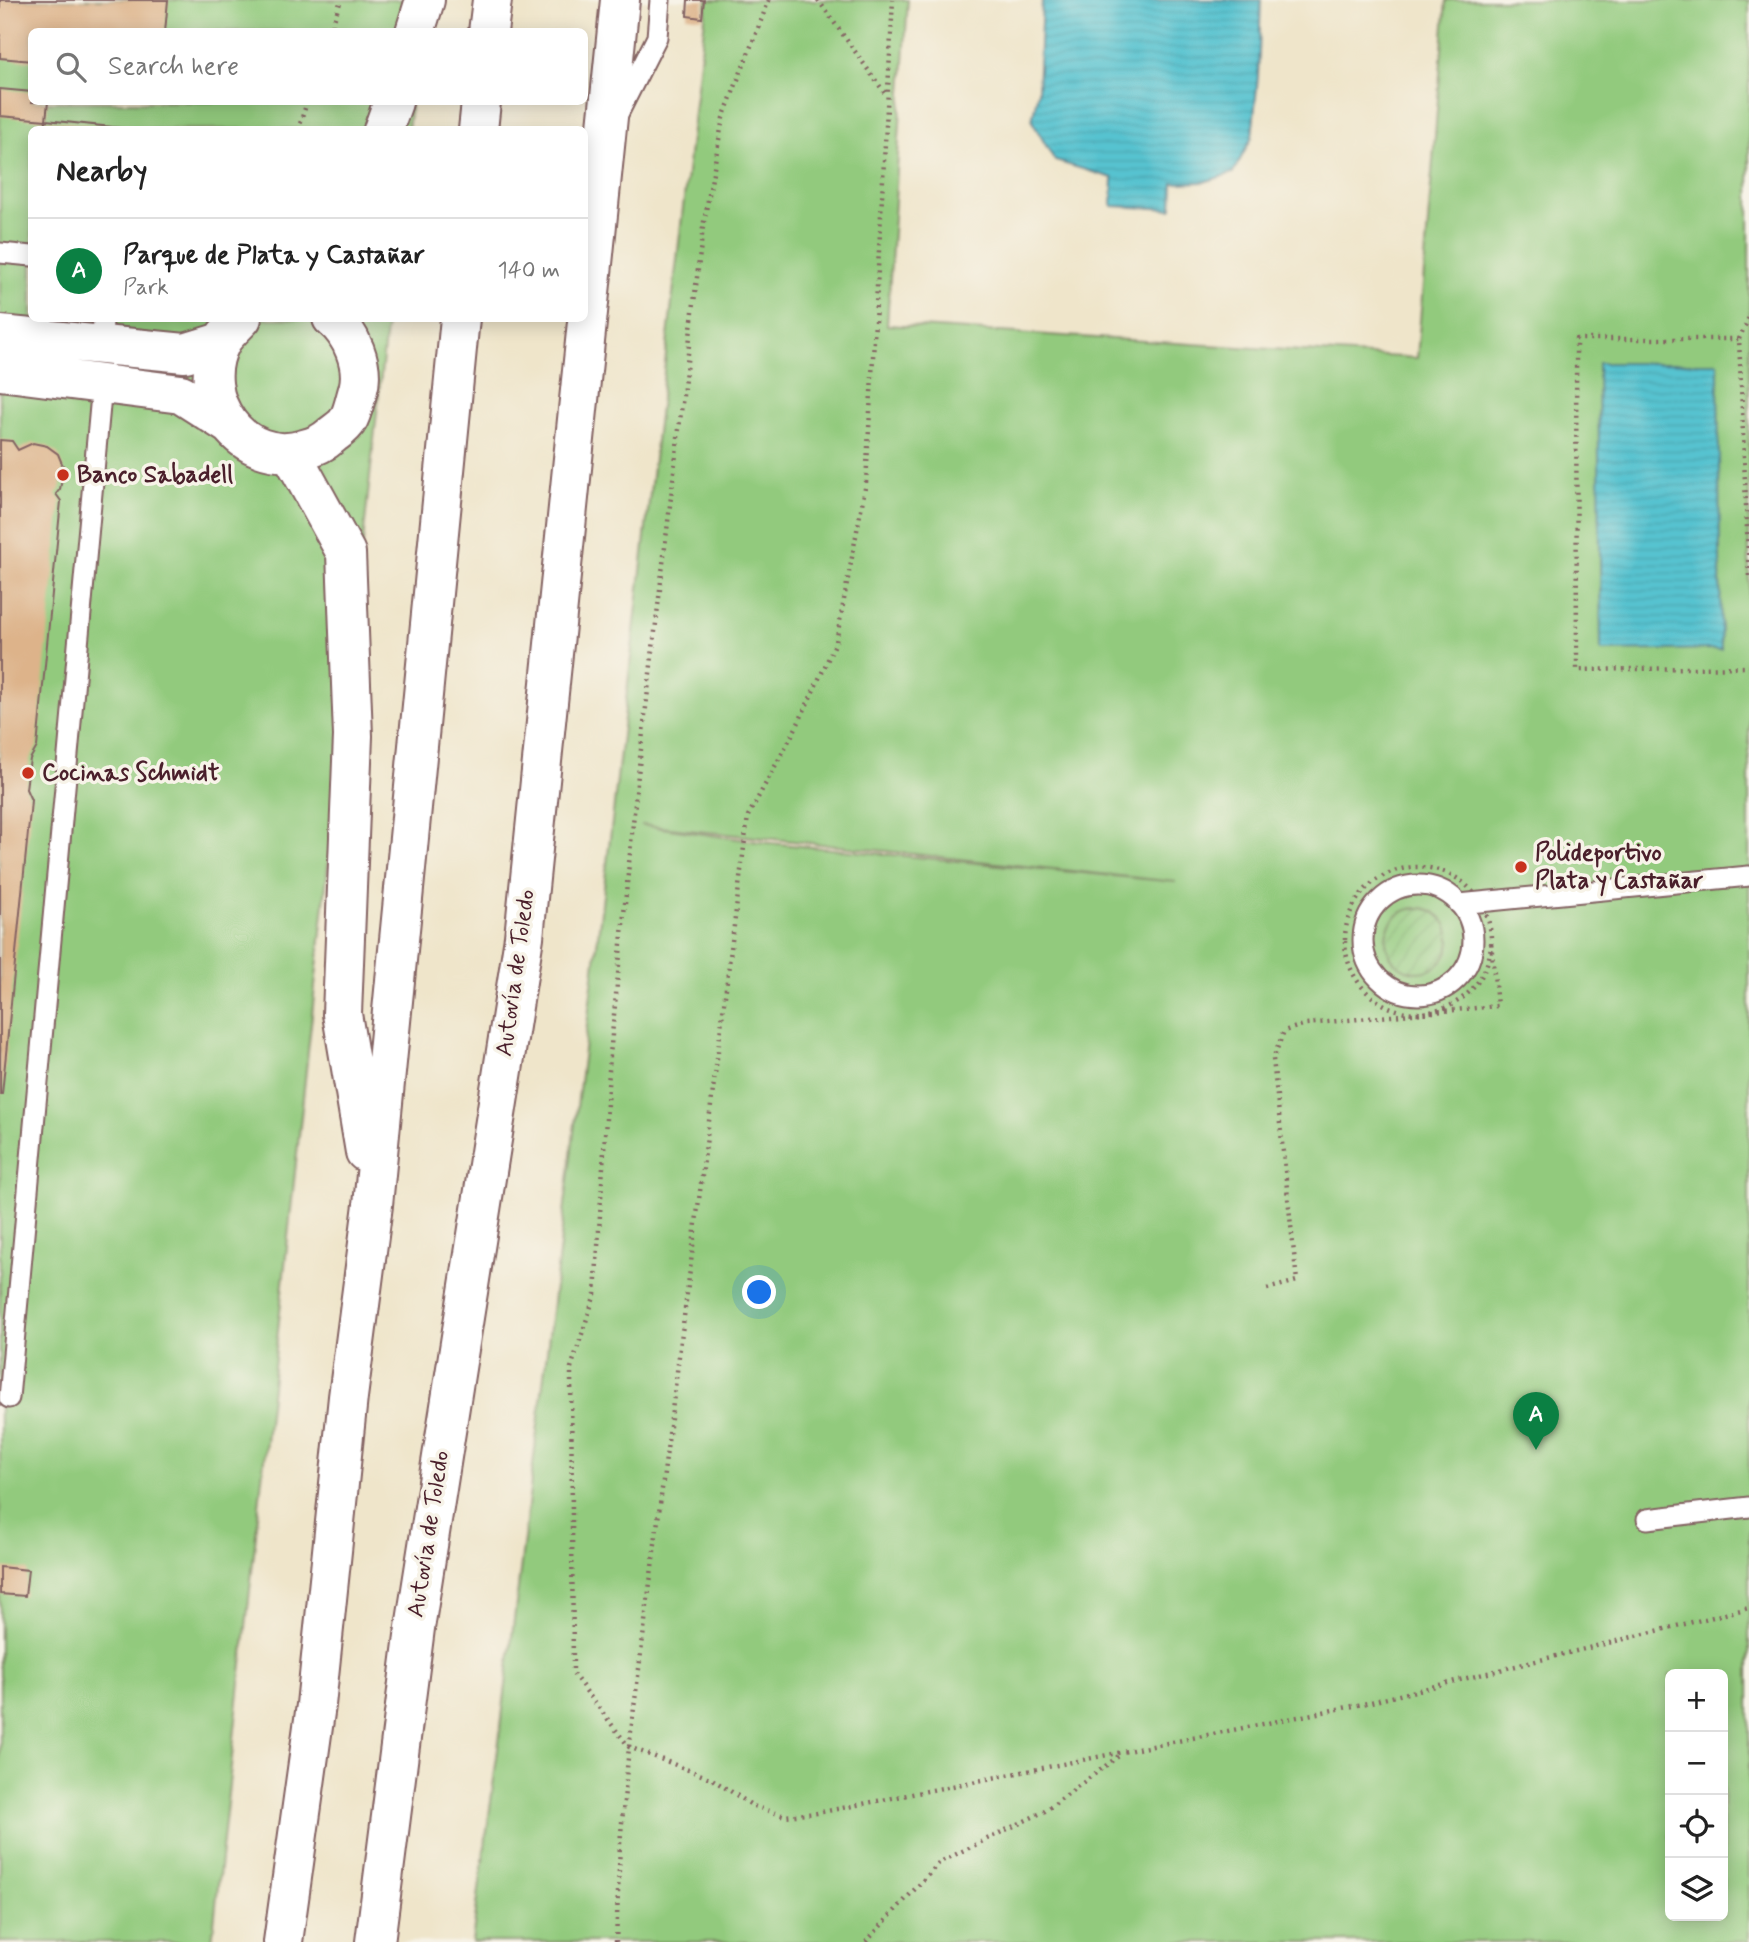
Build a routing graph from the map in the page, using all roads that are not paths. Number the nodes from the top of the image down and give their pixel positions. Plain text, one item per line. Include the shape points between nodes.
1 (425, 0) edge
2 (492, 0) edge
3 (620, 0) edge
4 (660, 0) edge
5 (416, 28) edge
6 (488, 28) edge
7 (392, 105) edge
8 (481, 105) edge
9 (384, 126) edge
10 (478, 126) edge
11 (606, 138) junction
12 (0, 253) edge
13 (28, 256) edge
14 (588, 313) edge
15 (336, 322) edge
16 (460, 322) edge
17 (587, 322) edge
18 (232, 330) edge
19 (103, 332) edge
20 (0, 335) edge
21 (0, 371) edge
22 (102, 384) junction
23 (228, 424) junction
24 (292, 453) junction
25 (1749, 876) edge
26 (1459, 904) junction
27 (373, 1205) junction
28 (9, 1398) dead end
29 (1749, 1507) edge
30 (1647, 1519) dead end
31 (283, 1942) edge
32 (374, 1942) edge

1 - 5 main road
2 - 6 main road
3 - 11 main road, Autovía de Toledo
4 - 11 lane via 657,37
7 - 9 main road
8 - 10 main road
11 - 14 main road, Autovía de Toledo
12 - 13 lane
15 - 24 main road via 356,352 360,384 348,421 323,443
16 - 27 main road
17 - 32 main road, Autovía de Toledo via 524,937 415,1628
18 - 19 main road via 185,353
18 - 23 main road via 214,366 214,395
19 - 20 main road
21 - 22 main road
22 - 23 main road via 181,394
22 - 28 lane
23 - 24 main road via 245,441
24 - 27 main road via 346,553 353,736 342,1014
25 - 26 lane
26 - 26 lane via 1427,885 1410,885 1382,898 1368,917 1362,940 1364,955 1381,982 1409,995 1425,995 1454,983 1465,971 1474,941 1472,925
27 - 31 main road via 316,1705
29 - 30 lane

